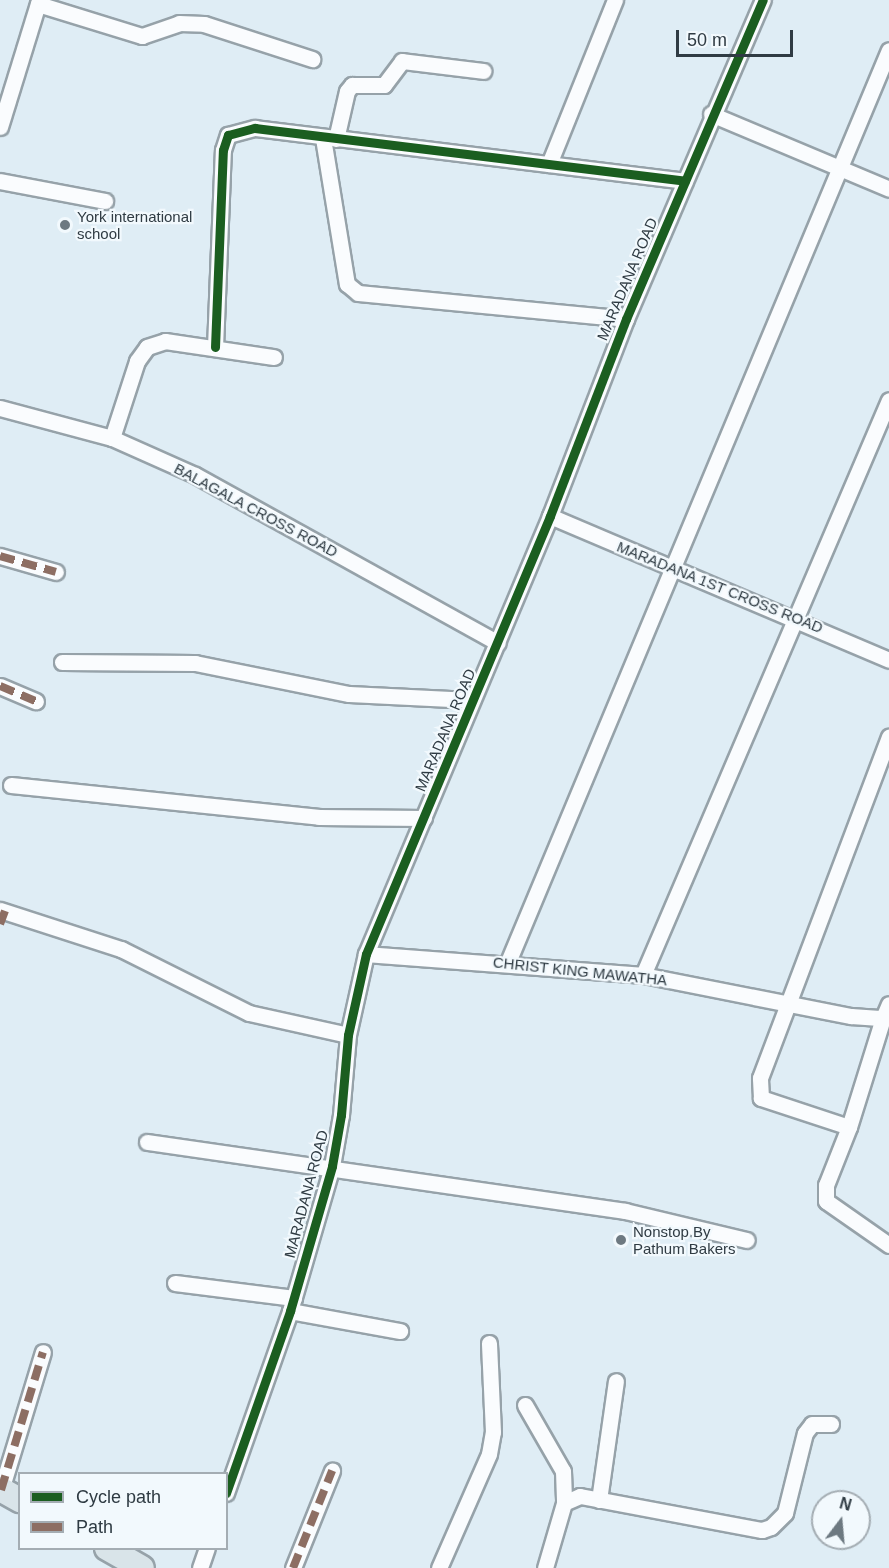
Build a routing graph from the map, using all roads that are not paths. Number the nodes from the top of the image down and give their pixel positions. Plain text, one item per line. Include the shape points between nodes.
1 (615, 0) edge
2 (763, 0) edge
3 (38, 2) edge
4 (889, 50) edge
5 (312, 59) dead end
6 (483, 71) dead end
7 (711, 114) junction
8 (0, 127) edge
9 (330, 138) junction
10 (549, 164) junction
11 (841, 169) junction
12 (0, 181) edge
13 (685, 181) junction
14 (889, 189) edge
15 (105, 201) dead end
16 (626, 319) junction
17 (215, 347) junction
18 (274, 357) dead end
19 (889, 400) edge
20 (0, 408) edge
21 (112, 438) junction
22 (550, 516) junction
23 (0, 556) edge
24 (672, 568) junction
25 (56, 572) dead end
26 (798, 618) junction
27 (498, 644) junction
28 (889, 660) edge
29 (62, 662) dead end
30 (0, 686) edge
31 (36, 700) dead end
32 (471, 700) junction
33 (889, 737) edge
34 (11, 785) dead end
35 (424, 818) junction
36 (2, 915) edge
37 (366, 954) junction
38 (508, 962) junction
39 (643, 975) junction
40 (786, 1002) junction
41 (886, 1011) edge
42 (348, 1035) junction
43 (849, 1127) junction
44 (147, 1142) dead end
45 (332, 1166) junction
46 (747, 1240) dead end
47 (889, 1245) edge
48 (175, 1283) dead end
49 (292, 1305) junction
50 (400, 1331) dead end
51 (489, 1343) dead end
52 (44, 1352) dead end
53 (616, 1381) dead end
54 (525, 1405) dead end
55 (831, 1424) dead end
56 (332, 1470) dead end
57 (228, 1487) edge
58 (7, 1493) edge
59 (599, 1500) junction
60 (564, 1503) junction
61 (110, 1550) edge
62 (206, 1550) edge
63 (142, 1568) edge
64 (200, 1568) edge
65 (293, 1568) edge
66 (439, 1568) edge
67 (545, 1568) edge

1 - 10 street
2 - 7 street, MARADANA ROAD
3 - 5 street via 142,36 179,22 204,24
3 - 8 street
4 - 11 street
6 - 9 street via 402,61 384,85 352,85
7 - 11 street
7 - 13 street, MARADANA ROAD
9 - 10 street
9 - 16 street via 347,284 358,293
9 - 17 street via 255,128 228,135 223,150
10 - 13 street
11 - 14 street
11 - 24 street
12 - 15 street
13 - 16 street, MARADANA ROAD
16 - 22 street, MARADANA ROAD
17 - 18 street
17 - 21 street via 165,341 147,347 136,361
19 - 26 street
20 - 21 street, BALAGALA CROSS ROAD
21 - 27 street, BALAGALA CROSS ROAD via 195,475
22 - 24 street, MARADANA 1ST CROSS ROAD
22 - 27 street, MARADANA ROAD
23 - 25 street
24 - 26 street, MARADANA 1ST CROSS ROAD
24 - 38 street
26 - 28 street, MARADANA 1ST CROSS ROAD
26 - 39 street
27 - 32 street, MARADANA ROAD
29 - 32 street via 195,663 349,694
30 - 31 street
32 - 35 street, MARADANA ROAD
33 - 40 street
34 - 35 street via 319,817
35 - 37 street, MARADANA ROAD
36 - 42 street via 121,949 249,1013
37 - 38 street, CHRIST KING MAWATHA
37 - 42 street, MARADANA ROAD
38 - 39 street, CHRIST KING MAWATHA
39 - 40 street, CHRIST KING MAWATHA
40 - 41 street, CHRIST KING MAWATHA via 851,1016
40 - 43 street via 760,1078 761,1098
41 - 43 street
42 - 45 street, MARADANA ROAD
43 - 47 street via 826,1185 826,1201
44 - 45 street
45 - 46 street via 625,1210
45 - 49 street, MARADANA ROAD
48 - 49 street
49 - 50 street
49 - 57 street, MARADANA ROAD
51 - 66 street via 493,1432 489,1454
52 - 58 street
53 - 59 street
54 - 60 street via 563,1471
55 - 59 street via 812,1424 805,1433 785,1513 762,1530
56 - 65 street
59 - 60 street via 580,1496
60 - 67 street
61 - 63 main road
62 - 64 street

